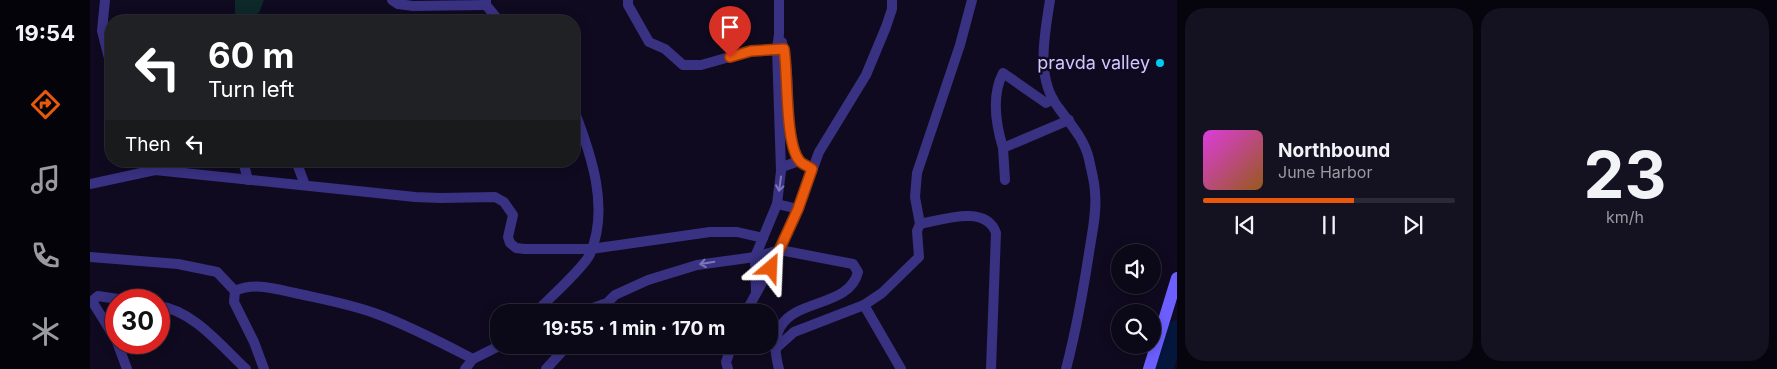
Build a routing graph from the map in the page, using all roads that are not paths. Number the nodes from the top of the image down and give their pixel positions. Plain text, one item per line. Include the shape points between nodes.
1 (105, 0) edge
2 (392, 0) edge
3 (628, 0) edge
4 (779, 0) edge
5 (892, 0) edge
6 (972, 0) edge
7 (1050, 0) edge
8 (486, 2) edge
9 (495, 15) edge
10 (105, 43) edge
11 (780, 49) junction
12 (1053, 99) junction
13 (1069, 120) junction
14 (580, 125) edge
15 (1003, 148) junction
16 (799, 161) junction
17 (149, 167) edge
18 (159, 167) edge
19 (245, 167) edge
20 (298, 167) edge
21 (782, 167) junction
22 (812, 169) junction
23 (248, 180) junction
24 (1005, 180) dead end
25 (90, 184) edge
26 (305, 185) junction
27 (777, 204) junction
28 (798, 209) junction
29 (920, 224) junction
30 (762, 238) junction
31 (591, 249) junction
32 (780, 250) junction
33 (90, 257) edge
34 (755, 257) junction
35 (1177, 278) edge
36 (235, 290) junction
37 (756, 292) junction
38 (105, 297) edge
39 (91, 299) edge
40 (608, 302) joint
41 (544, 304) edge
42 (603, 304) edge
43 (750, 304) edge
44 (864, 304) junction
45 (170, 309) edge
46 (1172, 319) edge
47 (105, 322) edge
48 (778, 336) edge
49 (778, 346) edge
50 (490, 350) edge
51 (122, 354) edge
52 (560, 354) edge
53 (729, 354) edge
54 (776, 354) edge
55 (473, 359) junction
56 (128, 369) edge
57 (246, 369) edge
58 (264, 369) edge
59 (465, 369) edge
60 (546, 369) edge
61 (728, 369) edge
62 (779, 369) edge
63 (901, 369) edge
64 (991, 369) edge
65 (1066, 369) edge
66 (1149, 369) edge

1 - 10 street via 102,31
2 - 8 street via 413,6
3 - 11 street via 628,6 649,42 665,49 683,65 701,65 751,51
4 - 11 street
5 - 22 street via 886,27 866,74
6 - 29 street via 917,173 915,198
7 - 12 street via 1044,30 1045,75
8 - 9 street
11 - 16 street via 788,116
11 - 21 street
12 - 13 street
12 - 15 street via 1046,103 1003,73 998,81 995,105
13 - 15 street
13 - 65 street via 1088,156 1095,204
14 - 31 street via 589,148 598,198 598,225
15 - 24 street
16 - 21 street
16 - 22 street
17 - 25 street
18 - 23 street
19 - 23 street
20 - 26 street
21 -> 27 street
22 - 28 street
23 - 26 street
26 - 31 street via 440,198 494,196 504,202 513,215 508,237 516,248
27 - 28 street
27 - 30 street
28 - 32 street
29 - 44 street via 917,231 919,257 882,293
29 - 64 street via 974,216 984,218 995,229
30 - 31 street via 736,232 710,232
30 - 34 street
31 - 41 street via 590,255
32 - 34 street
32 - 37 street
32 - 48 street via 853,264 858,272 857,279 848,288 787,318 781,324
33 - 36 street via 178,264 217,272
34 - 37 street
34 -> 40 street via 697,265 641,283 615,295
35 - 46 main road
36 - 55 street via 264,287 331,300 375,313
36 - 58 street via 234,302
37 - 43 street
38 - 39 street
39 - 47 street
40 - 42 street
44 - 49 street via 794,332
44 - 63 street
45 - 57 street via 180,312 214,338
46 - 66 main road
50 - 55 street
51 - 56 street
52 - 60 street
53 - 61 street
54 - 62 street
55 - 59 street

